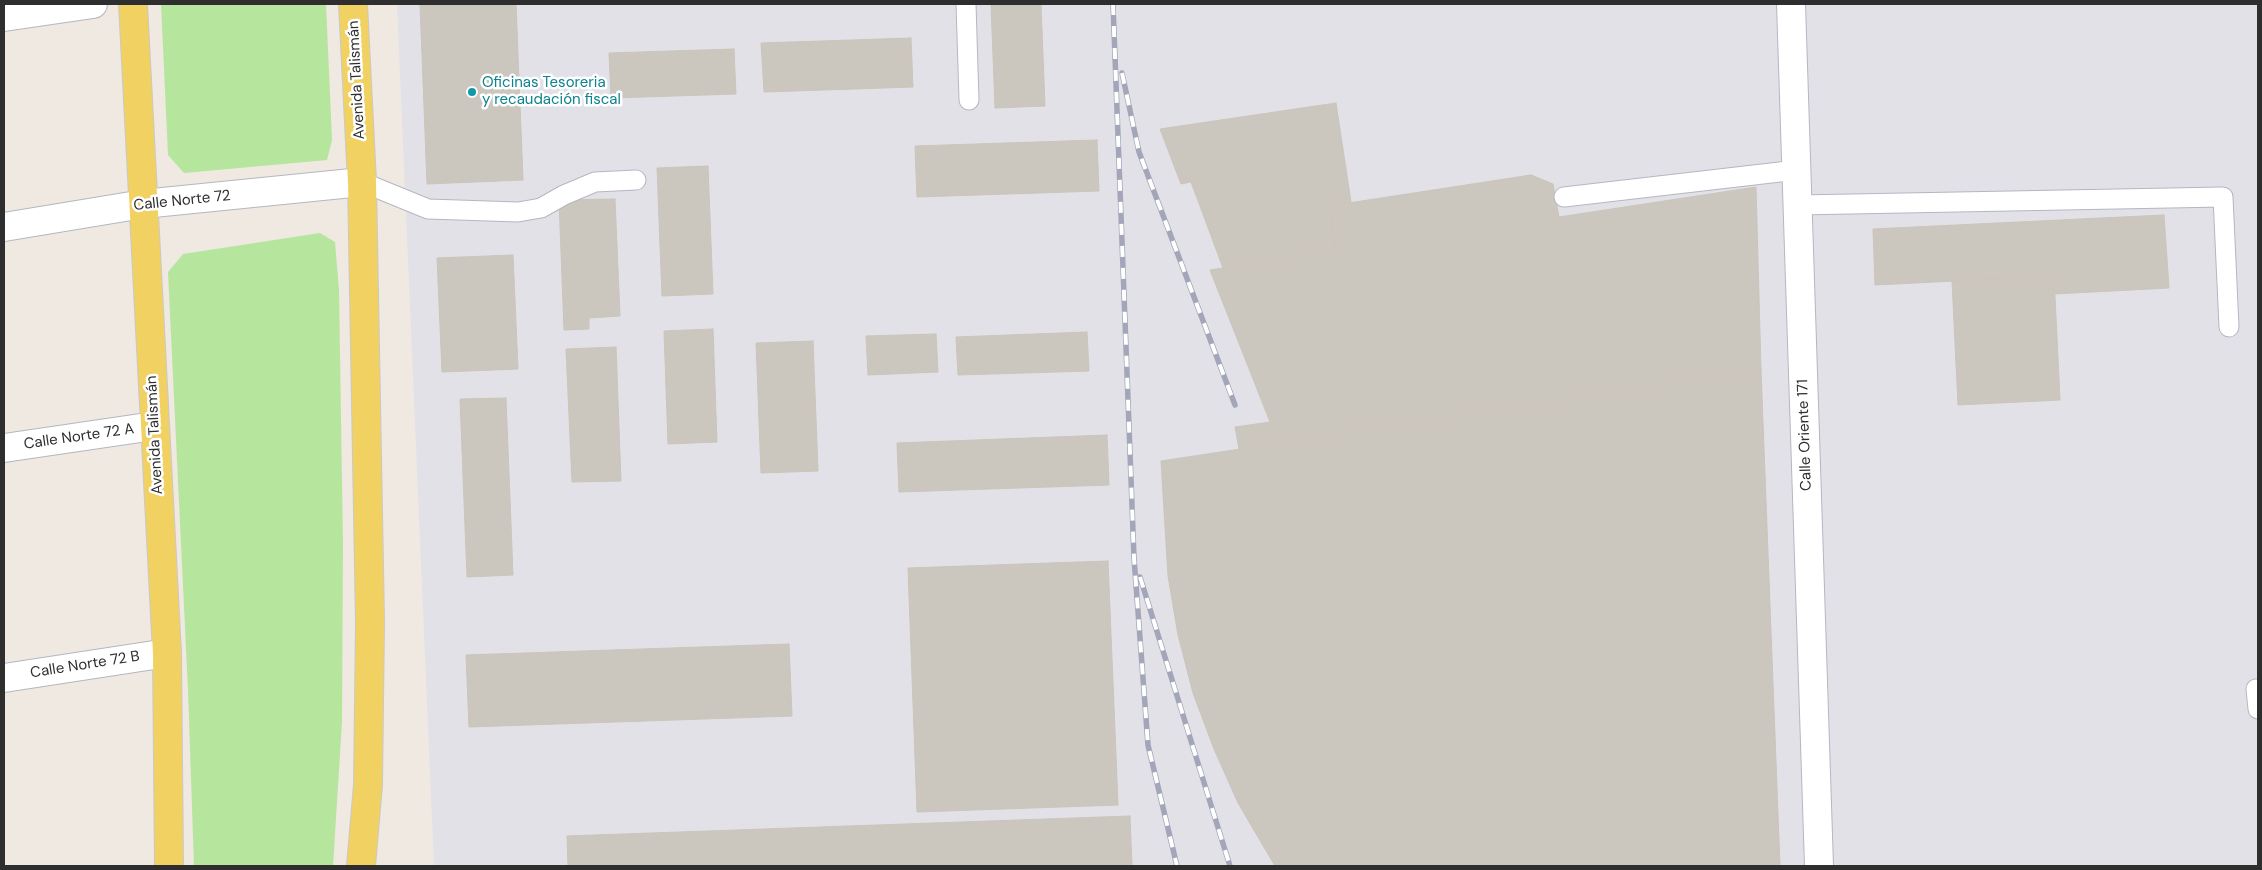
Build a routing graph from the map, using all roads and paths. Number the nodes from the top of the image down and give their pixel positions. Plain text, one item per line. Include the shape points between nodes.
1 (93, 4) edge
2 (133, 4) edge
3 (353, 4) edge
4 (966, 4) edge
5 (1791, 4) edge
6 (4, 16) edge
7 (969, 100) dead end
8 (1797, 170) junction
9 (636, 180) dead end
10 (362, 182) junction
11 (1564, 197) dead end
12 (143, 204) junction
13 (1798, 205) junction
14 (4, 227) edge
15 (2229, 327) dead end
16 (154, 426) junction
17 (4, 448) edge
18 (167, 653) junction
19 (4, 678) edge
20 (2256, 689) dead end
21 (2258, 709) edge
22 (368, 785) junction
23 (170, 866) edge
24 (361, 866) edge
25 (372, 866) edge
26 (1819, 866) edge

1 - 6 street
2 - 12 main road, Avenida Talismán
3 - 10 main road, Avenida Talismán
4 - 7 lane
5 - 8 street, Calle Oriente 171
8 - 11 lane
8 - 13 street, Calle Oriente 171
9 - 10 lane via 595,182 541,208 518,212 428,209
10 - 12 street, Calle Norte 72
10 - 22 main road, Avenida Talismán via 370,622
12 - 14 street, Calle Norte 72
12 - 16 main road, Avenida Talismán
13 - 15 lane via 2223,197
13 - 26 street, Calle Oriente 171
16 - 17 street, Calle Norte 72 A
16 - 18 main road, Avenida Talismán
18 - 19 street, Calle Norte 72 B
18 - 23 main road, Avenida Talismán
20 - 21 lane
22 - 24 main road, Avenida Talismán
22 - 25 street, Avenida Talismán

